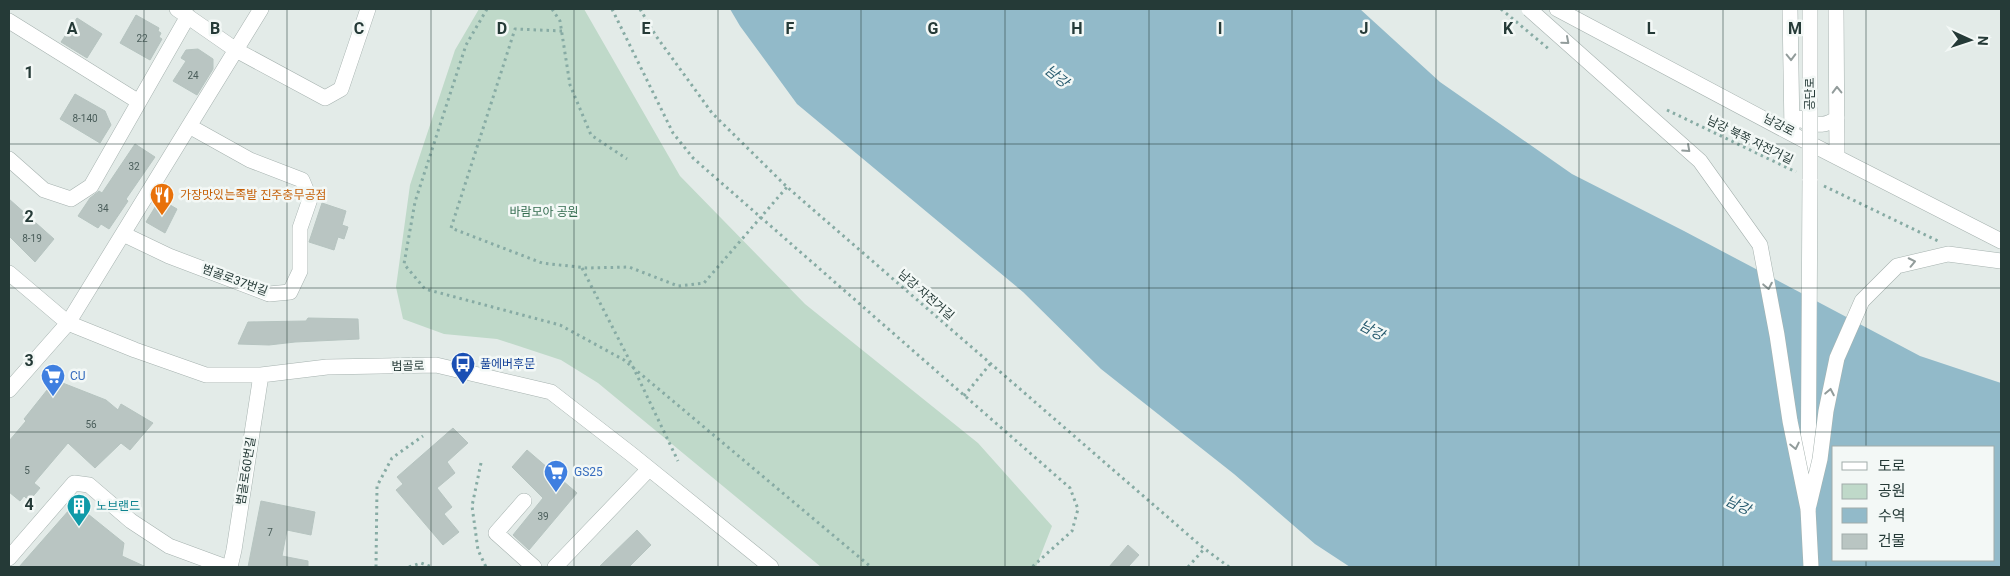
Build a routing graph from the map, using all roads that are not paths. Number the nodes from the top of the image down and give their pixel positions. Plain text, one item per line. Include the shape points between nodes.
1 (261, 9) edge
2 (368, 9) edge
3 (1529, 9) edge
4 (1557, 9) edge
5 (1790, 9) edge
6 (1810, 9) edge
7 (1836, 9) edge
8 (183, 12) edge
9 (9, 21) edge
10 (236, 50) junction
11 (139, 102) junction
12 (1792, 108) junction
13 (1837, 118) junction
14 (189, 126) junction
15 (1792, 132) junction
16 (1837, 156) junction
17 (9, 159) edge
18 (123, 234) junction
19 (2001, 241) edge
20 (2001, 261) edge
21 (9, 273) edge
22 (68, 323) junction
23 (261, 374) junction
24 (9, 390) edge
25 (649, 469) junction
26 (524, 501) dead end
27 (1808, 509) junction
28 (9, 558) edge
29 (228, 567) edge
30 (534, 567) edge
31 (556, 567) edge
32 (771, 567) edge
33 (1811, 567) edge

1 - 10 street
2 - 10 street via 342,89 325,98
3 -> 27 street, bridge via 1700,161 1760,245
4 - 15 street, 남강로
5 -> 12 street
6 - 27 street, 공단로, bridge
13 -> 7 street
8 - 10 street
8 - 11 street
9 - 11 street
10 - 14 street
11 - 17 street via 91,186 71,199 44,190
12 - 13 street via 1801,120 1819,125
12 - 15 street
13 - 16 street
14 - 18 street
14 - 18 street, 범골로37번길 via 250,160 302,180 310,199 300,228 300,271 290,292 269,294 169,256
15 - 16 street, 남강로
16 - 19 street, 남강로
18 - 22 street
27 -> 20 street, bridge via 1820,459 1836,358 1862,301 1897,266 1948,254
21 - 22 street, 범골로
22 - 23 street, 범골로 via 206,375
22 - 24 street
23 - 25 street, 범골로 via 327,367 436,365 551,392
23 - 29 street, 범골로60번길 via 234,550
25 - 31 street
25 - 32 street, 범골로
26 - 30 street via 496,533
27 - 33 street
28 - 29 street via 74,483 89,485 131,521 168,546

